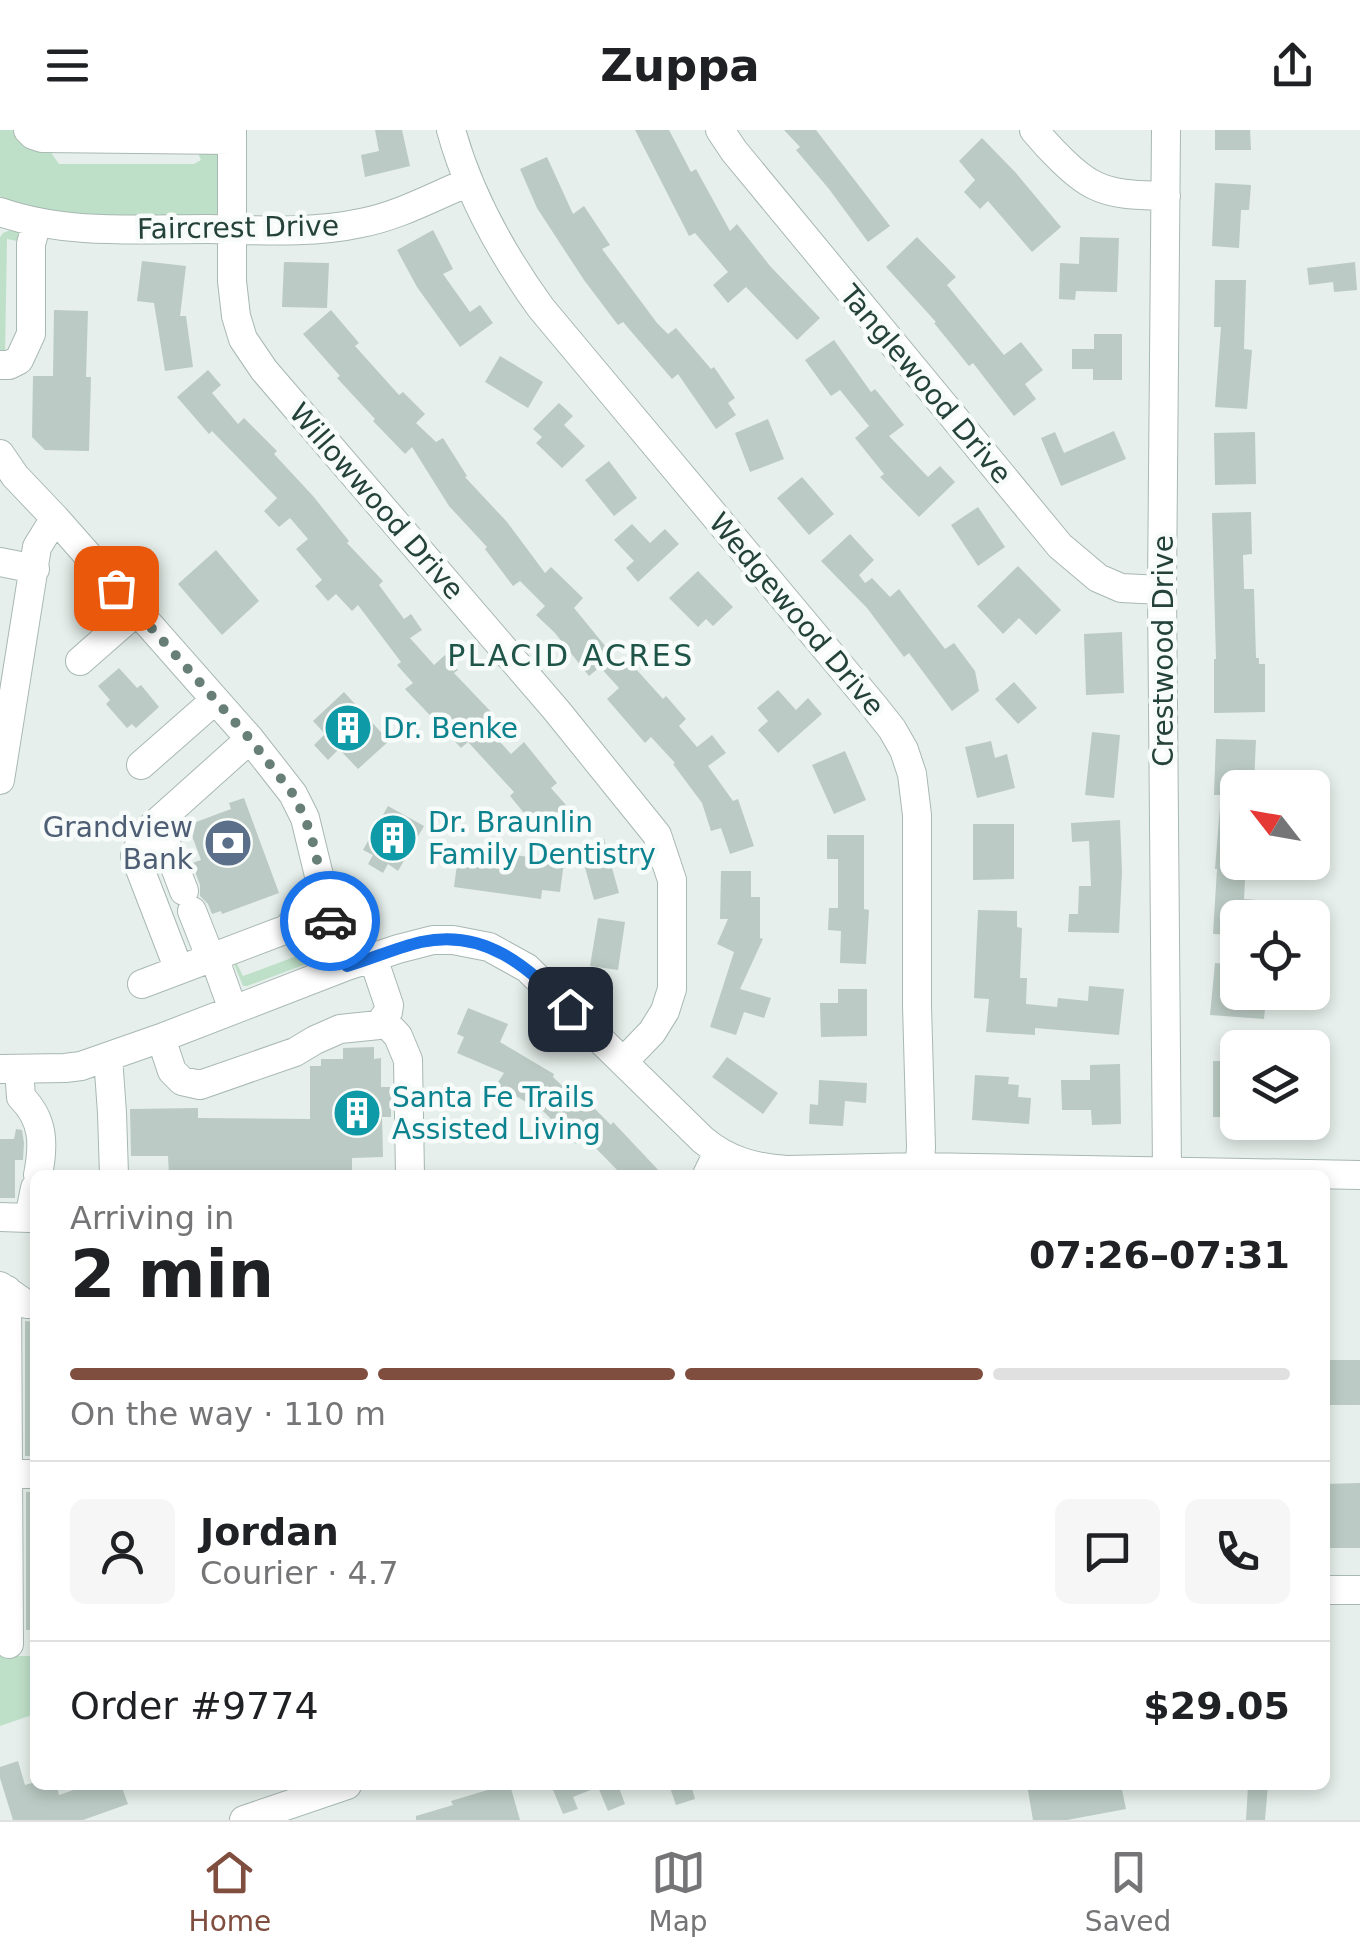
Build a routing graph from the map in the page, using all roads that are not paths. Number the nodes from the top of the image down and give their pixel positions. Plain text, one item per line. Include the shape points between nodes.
1 (28, 130) edge
2 (451, 130) edge
3 (720, 130) edge
4 (1034, 130) edge
5 (1166, 130) edge
6 (232, 135) edge
7 (469, 182) junction
8 (1166, 196) junction
9 (0, 212) edge
10 (37, 222) junction
11 (233, 230) junction
12 (0, 365) edge
13 (0, 454) edge
14 (56, 518) junction
15 (0, 562) edge
16 (35, 569) junction
17 (1162, 590) junction
18 (137, 611) junction
19 (80, 661) dead end
20 (215, 700) junction
21 (250, 739) junction
22 (141, 765) dead end
23 (0, 780) edge
24 (158, 822) junction
25 (326, 905) junction
26 (213, 958) junction
27 (360, 962) junction
28 (178, 970) junction
29 (142, 984) dead end
30 (233, 1010) junction
31 (384, 1021) junction
32 (160, 1038) junction
33 (108, 1058) junction
34 (623, 1062) junction
35 (10, 1069) edge
36 (32, 1108) junction
37 (0, 1109) edge
38 (712, 1164) edge
39 (39, 1170) edge
40 (114, 1170) edge
41 (410, 1170) edge
42 (842, 1170) edge
43 (919, 1170) edge
44 (1167, 1170) edge
45 (1330, 1175) edge
46 (1360, 1175) edge
47 (30, 1213) edge
48 (0, 1217) edge
49 (4, 1288) edge
50 (30, 1304) edge
51 (14, 1474) edge
52 (1330, 1590) edge
53 (1360, 1590) edge
54 (15, 1644) edge
55 (332, 1790) edge
56 (244, 1820) edge

1 - 6 street via 42,138
2 - 7 street, Wedgewood Drive
3 - 17 street, Tanglewood Drive via 1060,546 1121,588
4 - 8 street via 1092,184 1128,195
5 - 8 street, Crestwood Drive
6 - 11 street, Willowwood Drive
7 - 11 street, Faircrest Drive via 362,223
7 - 43 street, Wedgewood Drive via 501,248 542,308 873,704 904,750 918,815
8 - 17 street, Crestwood Drive
9 - 10 street, Faircrest Drive
10 - 11 street, Faircrest Drive
10 - 12 street via 31,334 19,360
11 - 34 street, Willowwood Drive via 236,316 264,370 657,835 672,880 672,988 652,1032
13 - 14 street
14 - 16 street via 38,547
14 - 18 street
15 - 16 street
16 - 23 street
17 - 44 street, Crestwood Drive
18 - 19 street
18 - 20 street
20 - 21 street
20 - 22 street
21 - 24 street
21 - 25 street via 305,818
24 - 26 street
24 - 28 street via 135,856
25 - 26 street via 302,912 287,929
25 - 27 street
26 - 28 street
26 - 30 street
27 - 30 street
27 - 31 street via 389,1005
27 - 34 street via 434,940 489,947 527,968
28 - 29 street
30 - 32 street
31 - 32 street via 340,1029 295,1052 193,1086 172,1071
31 - 41 street via 408,1060
32 - 33 street
33 - 35 street via 65,1068
33 - 40 street
34 - 38 street
35 - 36 street
36 - 37 street
36 - 39 street via 39,1124
38 - 42 street
45 - 46 street
47 - 48 street
49 - 50 street
49 - 51 street
51 - 54 street
52 - 53 street
55 - 56 street

